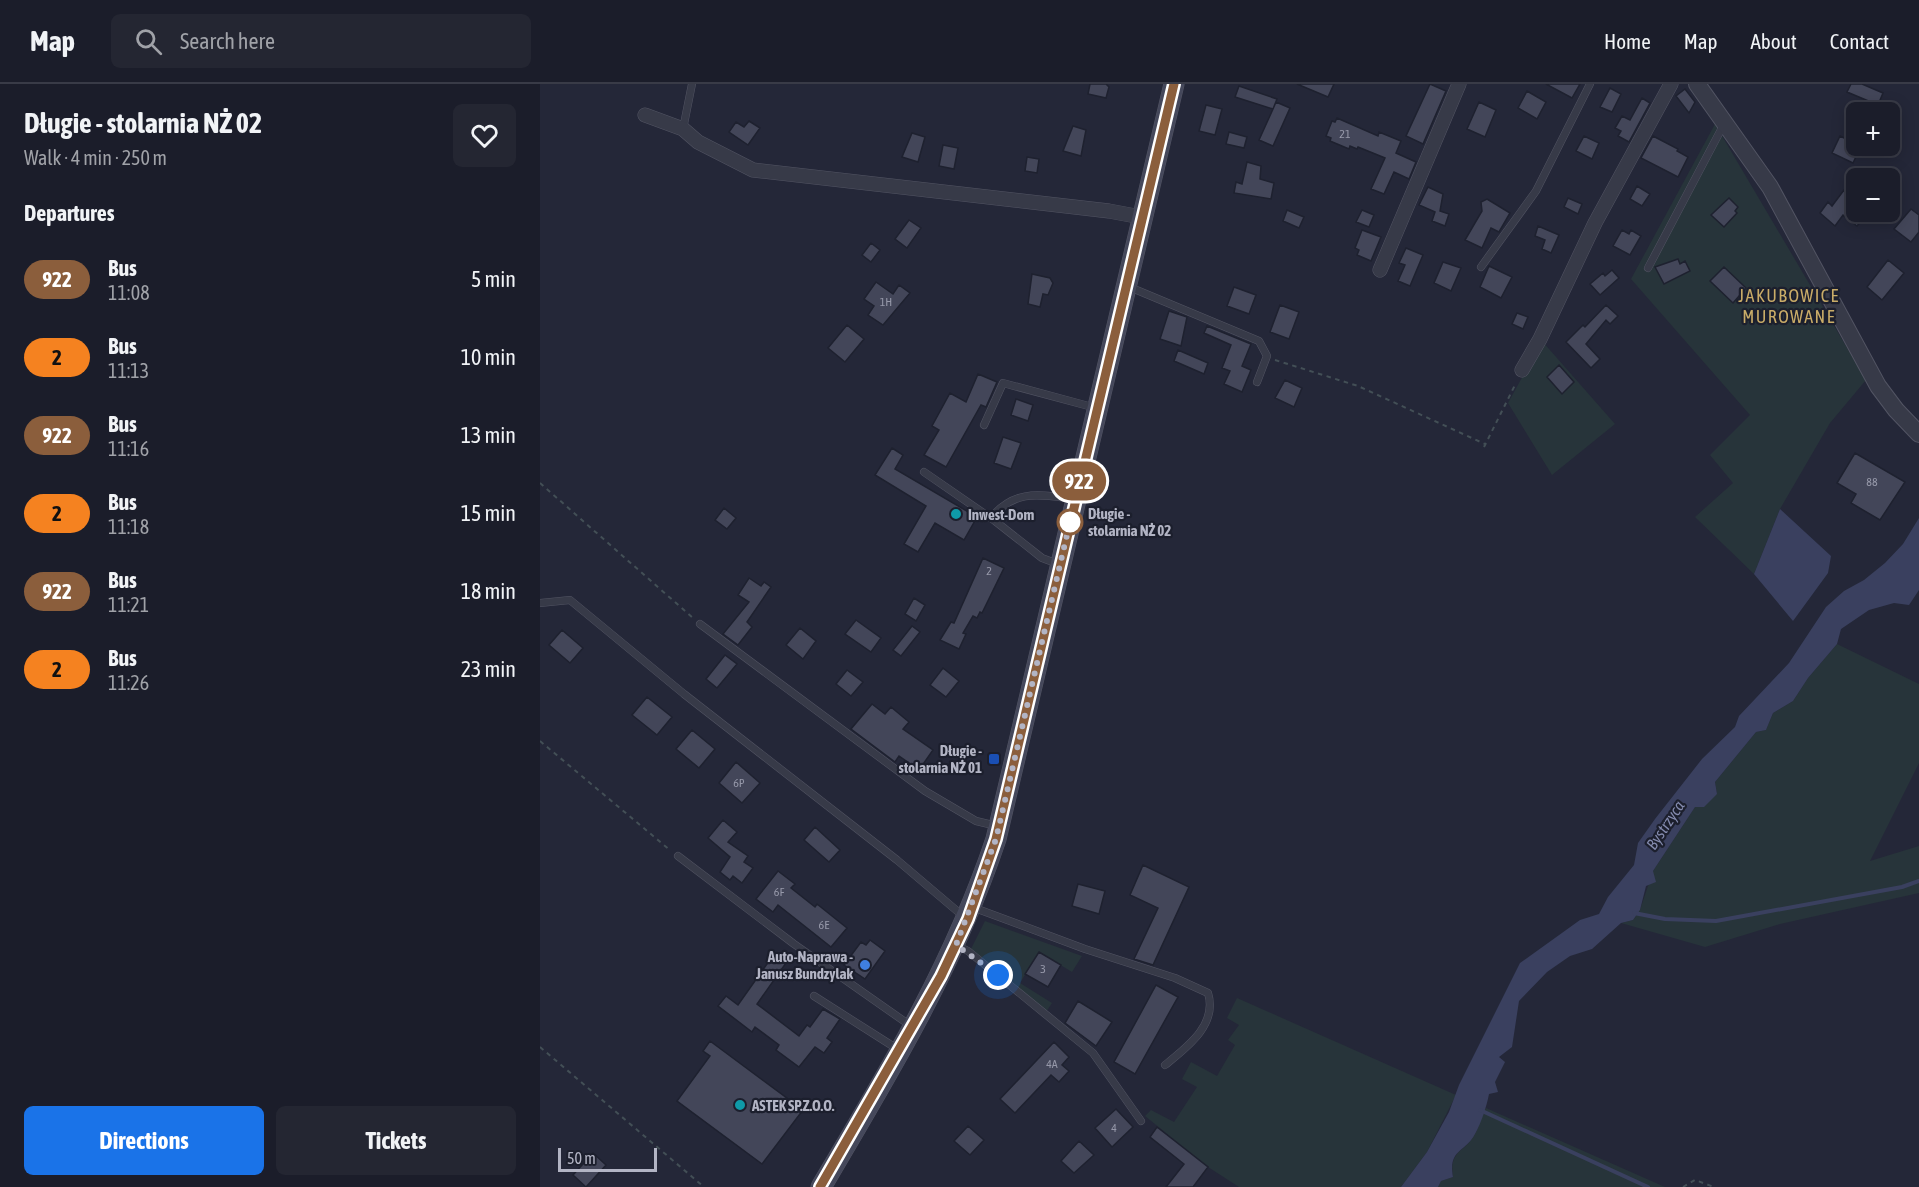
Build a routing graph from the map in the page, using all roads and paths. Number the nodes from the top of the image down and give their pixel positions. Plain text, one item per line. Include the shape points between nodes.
1 (692, 84) edge
2 (1174, 84) edge
3 (1459, 84) edge
4 (1590, 84) edge
5 (1671, 84) edge
6 (1697, 84) edge
7 (645, 115) dead end
8 (1725, 122) junction
9 (683, 129) junction
10 (1141, 217) junction
11 (1481, 267) dead end
12 (1648, 268) dead end
13 (1380, 270) dead end
14 (1125, 285) junction
15 (1267, 356) junction
16 (1522, 370) joint
17 (1257, 382) dead end
18 (1096, 408) junction
19 (984, 425) dead end
20 (1919, 434) edge
21 (924, 472) dead end
22 (540, 483) edge
23 (1075, 499) junction
24 (991, 518) junction
25 (1061, 564) junction
26 (540, 603) edge
27 (700, 624) joint
28 (540, 741) edge
29 (999, 827) junction
30 (678, 856) joint
31 (970, 913) junction
32 (956, 945) junction
33 (814, 996) dead end
34 (913, 1027) junction
35 (540, 1047) edge
36 (899, 1050) junction
37 (1165, 1065) dead end
38 (1141, 1121) dead end
39 (704, 1187) edge
40 (820, 1187) edge
41 (1683, 1187) edge
42 (1714, 1187) edge

1 - 9 lane
2 - 10 main road
3 - 13 street
4 - 11 lane via 1536,191
5 - 16 street via 1595,223
6 - 8 street
7 - 9 street
8 - 12 lane
8 - 20 street via 1770,187 1878,386
9 - 10 street via 698,142 753,170
10 - 14 main road
14 - 15 lane via 1259,341
14 - 18 main road
15 - 16 path via 1358,386 1484,446
15 - 17 lane
18 - 19 lane via 1003,382
18 - 23 main road
21 - 24 lane
22 - 27 path
23 - 24 lane via 1012,498
23 - 25 main road
24 - 25 lane via 1042,558
25 - 29 main road
26 - 31 lane via 570,600 897,860 956,912
27 - 29 lane via 925,791 976,821
28 - 30 path
29 - 31 main road
30 - 34 lane
31 - 32 main road
31 - 37 lane via 1175,978 1208,993 1210,1012 1205,1023 1190,1045
32 - 34 main road
32 - 38 lane via 1093,1053
33 - 36 lane
34 - 36 main road
35 - 39 path
36 - 40 main road
41 - 42 path via 1695,1180

